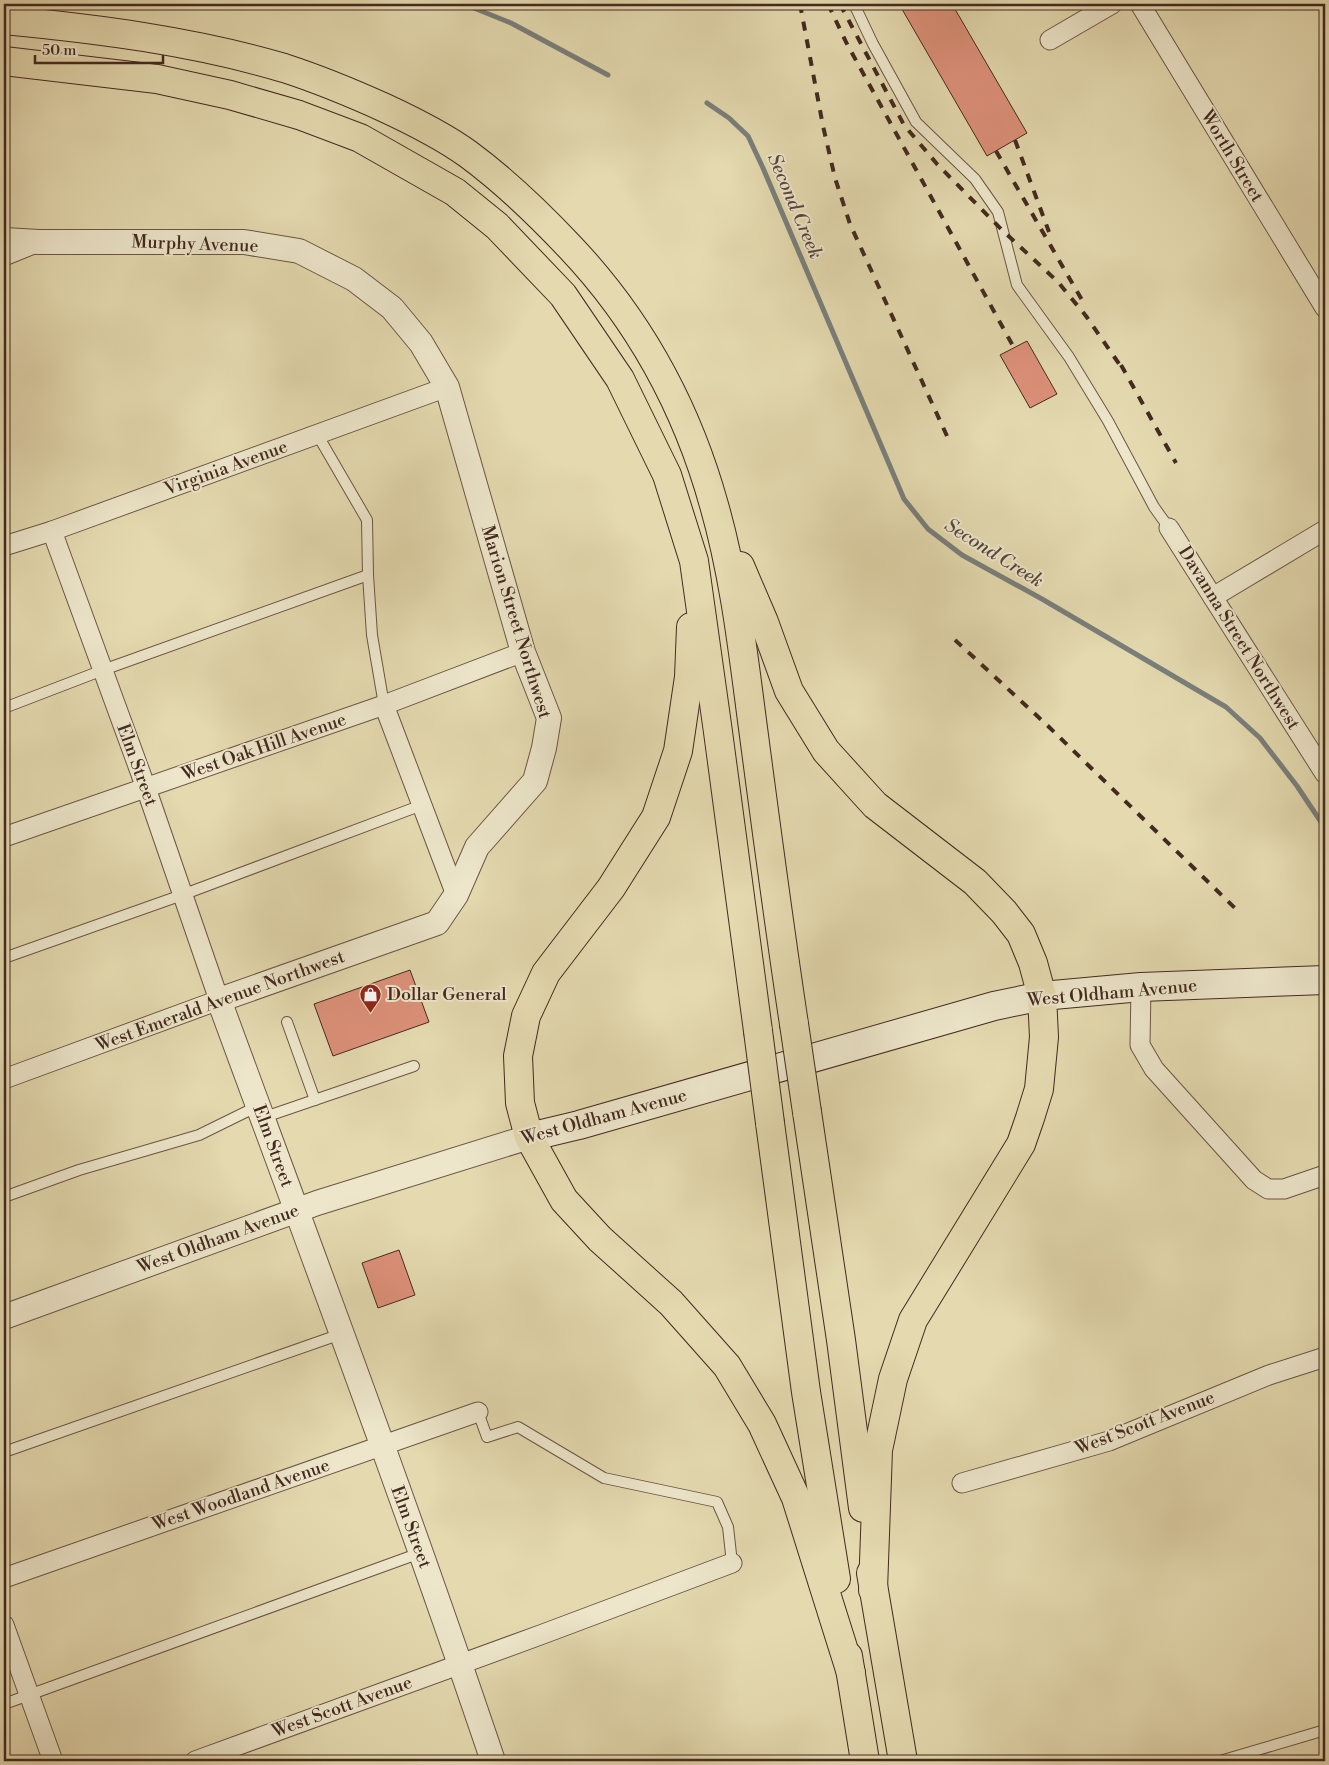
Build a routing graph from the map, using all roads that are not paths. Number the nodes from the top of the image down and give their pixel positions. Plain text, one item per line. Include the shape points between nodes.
1 (854, 4) edge
2 (1112, 4) edge
3 (1140, 4) edge
4 (4, 20) edge
5 (1050, 40) dead end
6 (4, 61) edge
7 (4, 240) edge
8 (39, 242) junction
9 (4, 256) edge
10 (1325, 308) edge
11 (447, 387) junction
12 (317, 434) junction
13 (714, 505) junction
14 (1169, 528) joint
15 (1325, 530) edge
16 (52, 531) junction
17 (4, 546) edge
18 (694, 561) junction
19 (368, 575) junction
20 (1213, 597) junction
21 (523, 652) junction
22 (103, 670) junction
23 (384, 705) junction
24 (4, 708) edge
25 (1325, 774) edge
26 (146, 788) junction
27 (422, 805) junction
28 (4, 837) edge
29 (182, 894) junction
30 (456, 895) junction
31 (437, 923) joint
32 (4, 958) edge
33 (1325, 980) edge
34 (1141, 987) junction
35 (1042, 996) junction
36 (219, 1000) junction
37 (288, 1022) dead end
38 (414, 1066) dead end
39 (4, 1079) edge
40 (315, 1100) junction
41 (260, 1112) junction
42 (529, 1137) junction
43 (1325, 1175) edge
44 (4, 1197) edge
45 (296, 1211) junction
46 (4, 1317) edge
47 (341, 1334) junction
48 (1325, 1357) edge
49 (478, 1412) joint
50 (382, 1446) junction
51 (4, 1452) edge
52 (962, 1483) dead end
53 (420, 1553) junction
54 (732, 1563) joint
55 (4, 1578) edge
56 (873, 1590) junction
57 (4, 1625) edge
58 (460, 1664) junction
59 (851, 1673) junction
60 (29, 1695) junction
61 (4, 1704) edge
62 (1325, 1730) edge
63 (53, 1761) edge
64 (195, 1761) edge
65 (493, 1761) edge
66 (865, 1761) edge
67 (903, 1761) edge
68 (1220, 1761) edge

1 - 14 lane via 916,122 975,178 998,212 1017,285 1069,357
2 - 5 street
3 - 10 street, Worth Street
4 - 13 highway via 133,35 223,52 285,69 346,90 407,118 466,152 528,202 596,275 648,347 683,413
6 - 18 highway via 157,79 299,115 360,138 455,192 497,226 563,295 620,379 667,475
7 - 8 street, Murphy Avenue
8 - 9 street
8 - 11 street, Murphy Avenue via 244,242 299,251 354,279 392,308 421,343
11 - 12 street, Virginia Avenue
11 - 21 street, Marion Street Northwest
12 - 16 street, Virginia Avenue
12 - 19 lane via 367,520
13 - 35 highway via 764,622 789,691 826,751 875,805 976,882 1004,912 1020,934 1034,963
13 - 56 highway, bridge via 736,604 841,1340
14 - 20 street, Davanna Street Northwest
15 - 20 street
16 - 17 street, Virginia Avenue
16 - 22 street, Elm Street
18 - 42 highway via 689,677 678,751 656,817 610,888 546,973 526,1016 518,1056 520,1103
18 - 59 highway, bridge via 806,1392
19 - 22 lane
19 - 23 lane via 372,635
20 - 25 street, Davanna Street Northwest
21 - 23 street, West Oak Hill Avenue
21 - 30 street, Marion Street Northwest via 549,718 535,781 477,847
22 - 24 lane
22 - 26 street, Elm Street
23 - 26 street, West Oak Hill Avenue
23 - 27 street
26 - 28 street, West Oak Hill Avenue
26 - 29 street, Elm Street
27 - 29 lane
27 - 30 street
29 - 32 lane
29 - 36 street, Elm Street
30 - 31 street, Marion Street Northwest
31 - 36 street, West Emerald Avenue Northwest
33 - 34 main road, West Oldham Avenue
34 - 35 main road, West Oldham Avenue
34 - 43 street via 1140,1044 1154,1069 1254,1180 1268,1189 1284,1189
35 - 42 main road, West Oldham Avenue via 994,1006
35 - 56 highway via 1044,1036 1039,1089 1020,1144 913,1320 893,1378 878,1450
36 - 39 street, West Emerald Avenue Northwest
36 - 41 street, Elm Street
37 - 40 lane
38 - 40 lane
40 - 41 lane
41 - 44 lane via 199,1135 79,1170
41 - 45 street, Elm Street
42 - 45 street, West Oldham Avenue
42 - 59 highway via 564,1200 600,1239 671,1302 727,1366 762,1424 796,1498
45 - 46 street, West Oldham Avenue
45 - 47 street, Elm Street
47 - 50 street, Elm Street
47 - 51 lane
48 - 52 street, West Scott Avenue via 1270,1375 1109,1441
49 - 50 street, West Woodland Avenue
49 - 54 lane via 487,1437 518,1426 604,1478 717,1502 728,1527
50 - 53 street, Elm Street
50 - 55 street, West Woodland Avenue
53 - 58 street, Elm Street
53 - 60 lane
54 - 58 street, West Scott Avenue
56 - 67 highway
57 - 60 street
58 - 64 street, West Scott Avenue
58 - 65 street, Elm Street
59 - 66 highway
60 - 61 lane
60 - 63 street
62 - 68 lane

